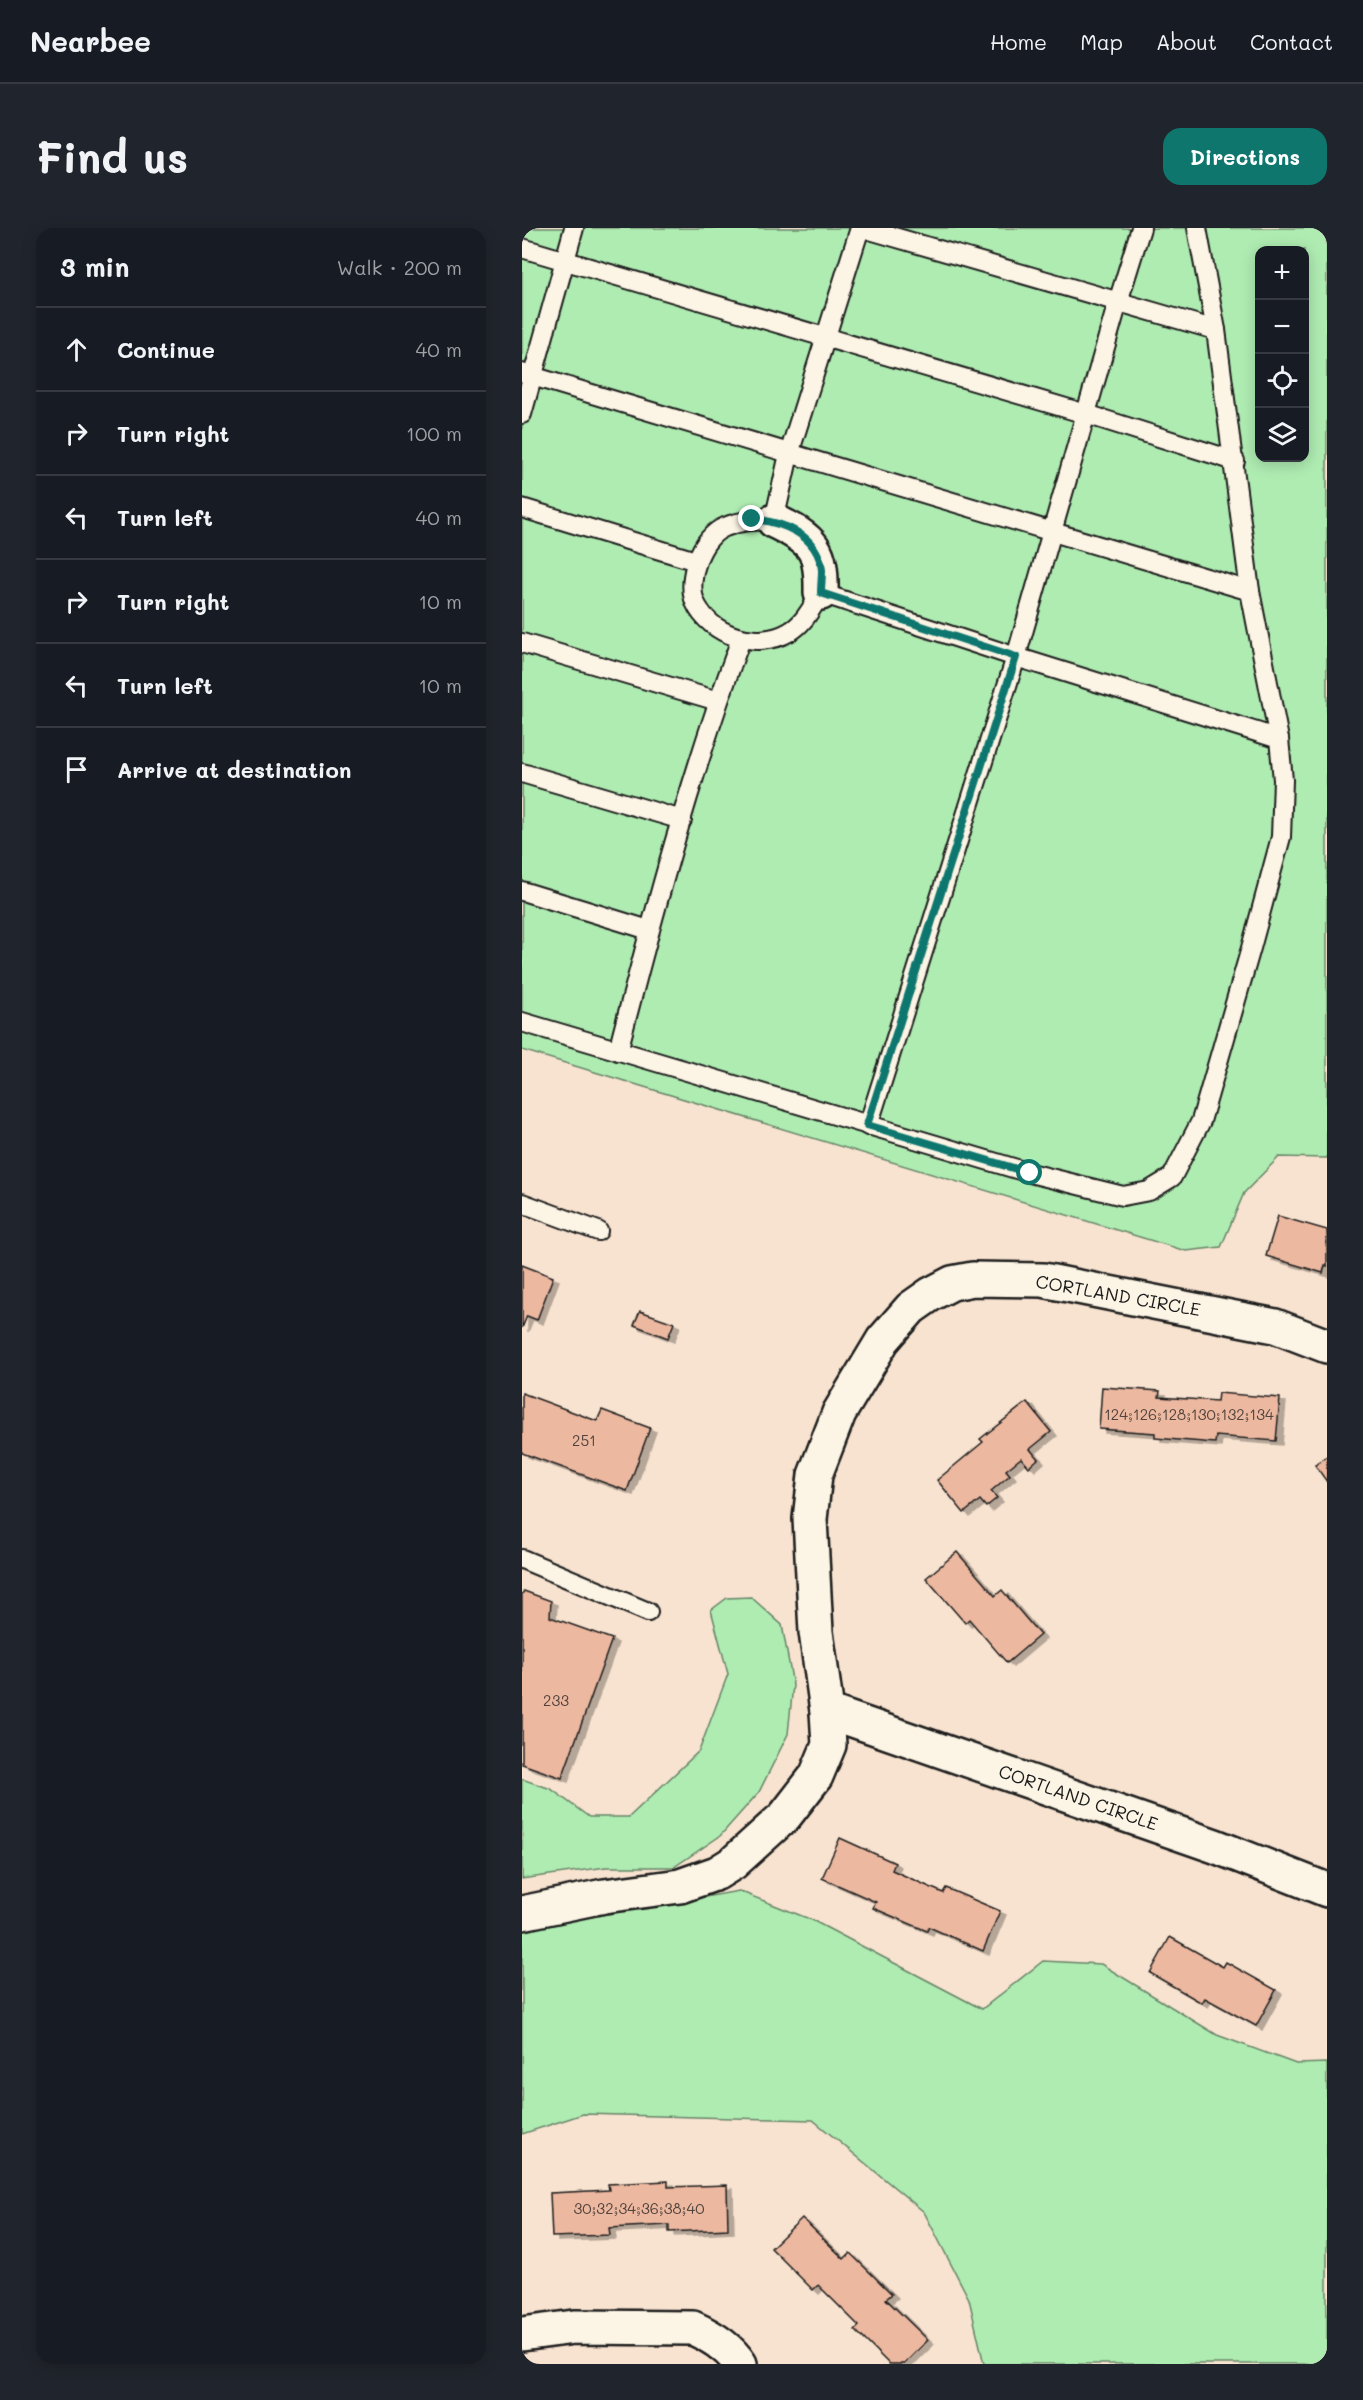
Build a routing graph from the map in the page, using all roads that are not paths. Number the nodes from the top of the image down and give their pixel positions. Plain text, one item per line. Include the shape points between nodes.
1 (574, 228) edge
2 (862, 228) edge
3 (1141, 228) edge
4 (1197, 228) edge
5 (522, 248) edge
6 (564, 260) junction
7 (1118, 302) junction
8 (1216, 330) junction
9 (824, 337) junction
10 (527, 375) edge
11 (522, 414) edge
12 (1086, 414) junction
13 (789, 454) junction
14 (1235, 461) junction
15 (522, 508) edge
16 (774, 521) junction
17 (1052, 533) junction
18 (696, 561) junction
19 (1250, 591) junction
20 (821, 593) junction
21 (741, 639) junction
22 (522, 643) edge
23 (1016, 657) junction
24 (718, 701) junction
25 (1279, 739) junction
26 (522, 773) edge
27 (682, 820) junction
28 (522, 891) edge
29 (650, 930) junction
30 (522, 1022) edge
31 (618, 1051) junction
32 (867, 1125) junction
33 (522, 1203) edge
34 (598, 1231) dead end
35 (1327, 1346) edge
36 (522, 1559) edge
37 (648, 1612) dead end
38 (827, 1712) junction
39 (1327, 1890) edge
40 (522, 1913) edge
41 (522, 2334) edge
42 (740, 2364) edge

1 - 6 lane
2 - 7 lane
2 - 9 lane
3 - 7 lane
4 - 8 lane
5 - 6 lane
6 - 9 lane
6 - 10 lane
7 - 8 lane
7 - 12 lane
8 - 14 lane
9 - 12 lane
9 - 13 lane
10 - 11 lane
10 - 13 lane
12 - 14 lane
12 - 17 lane
13 - 16 lane
13 - 17 lane
14 - 19 lane
15 - 18 lane
16 - 18 lane via 752,519 722,527
16 - 20 street via 801,534 816,550 822,568
17 - 19 lane
17 - 23 lane
18 - 21 lane via 692,578 694,600 704,617 723,632
19 - 25 lane
20 - 21 lane via 807,616 790,632 768,640
20 - 23 lane
21 - 24 lane
22 - 24 lane
23 - 25 lane
23 - 32 lane
24 - 27 lane
25 - 32 lane via 1283,780 1281,837 1202,1122 1172,1177 1149,1191 1123,1196
26 - 27 lane
27 - 29 lane
28 - 29 lane
29 - 31 lane
30 - 31 lane
31 - 32 lane
33 - 34 lane
35 - 38 street, CORTLAND CIRCLE via 1275,1326 1043,1280 973,1279 952,1283 911,1308 883,1340 839,1413 815,1475 810,1519 816,1632
36 - 37 lane
38 - 39 street, CORTLAND CIRCLE via 1215,1846
38 - 40 street, CORTLAND CIRCLE via 829,1745 816,1776 785,1816 733,1863 680,1886
41 - 42 street via 574,2327 693,2328 708,2335

